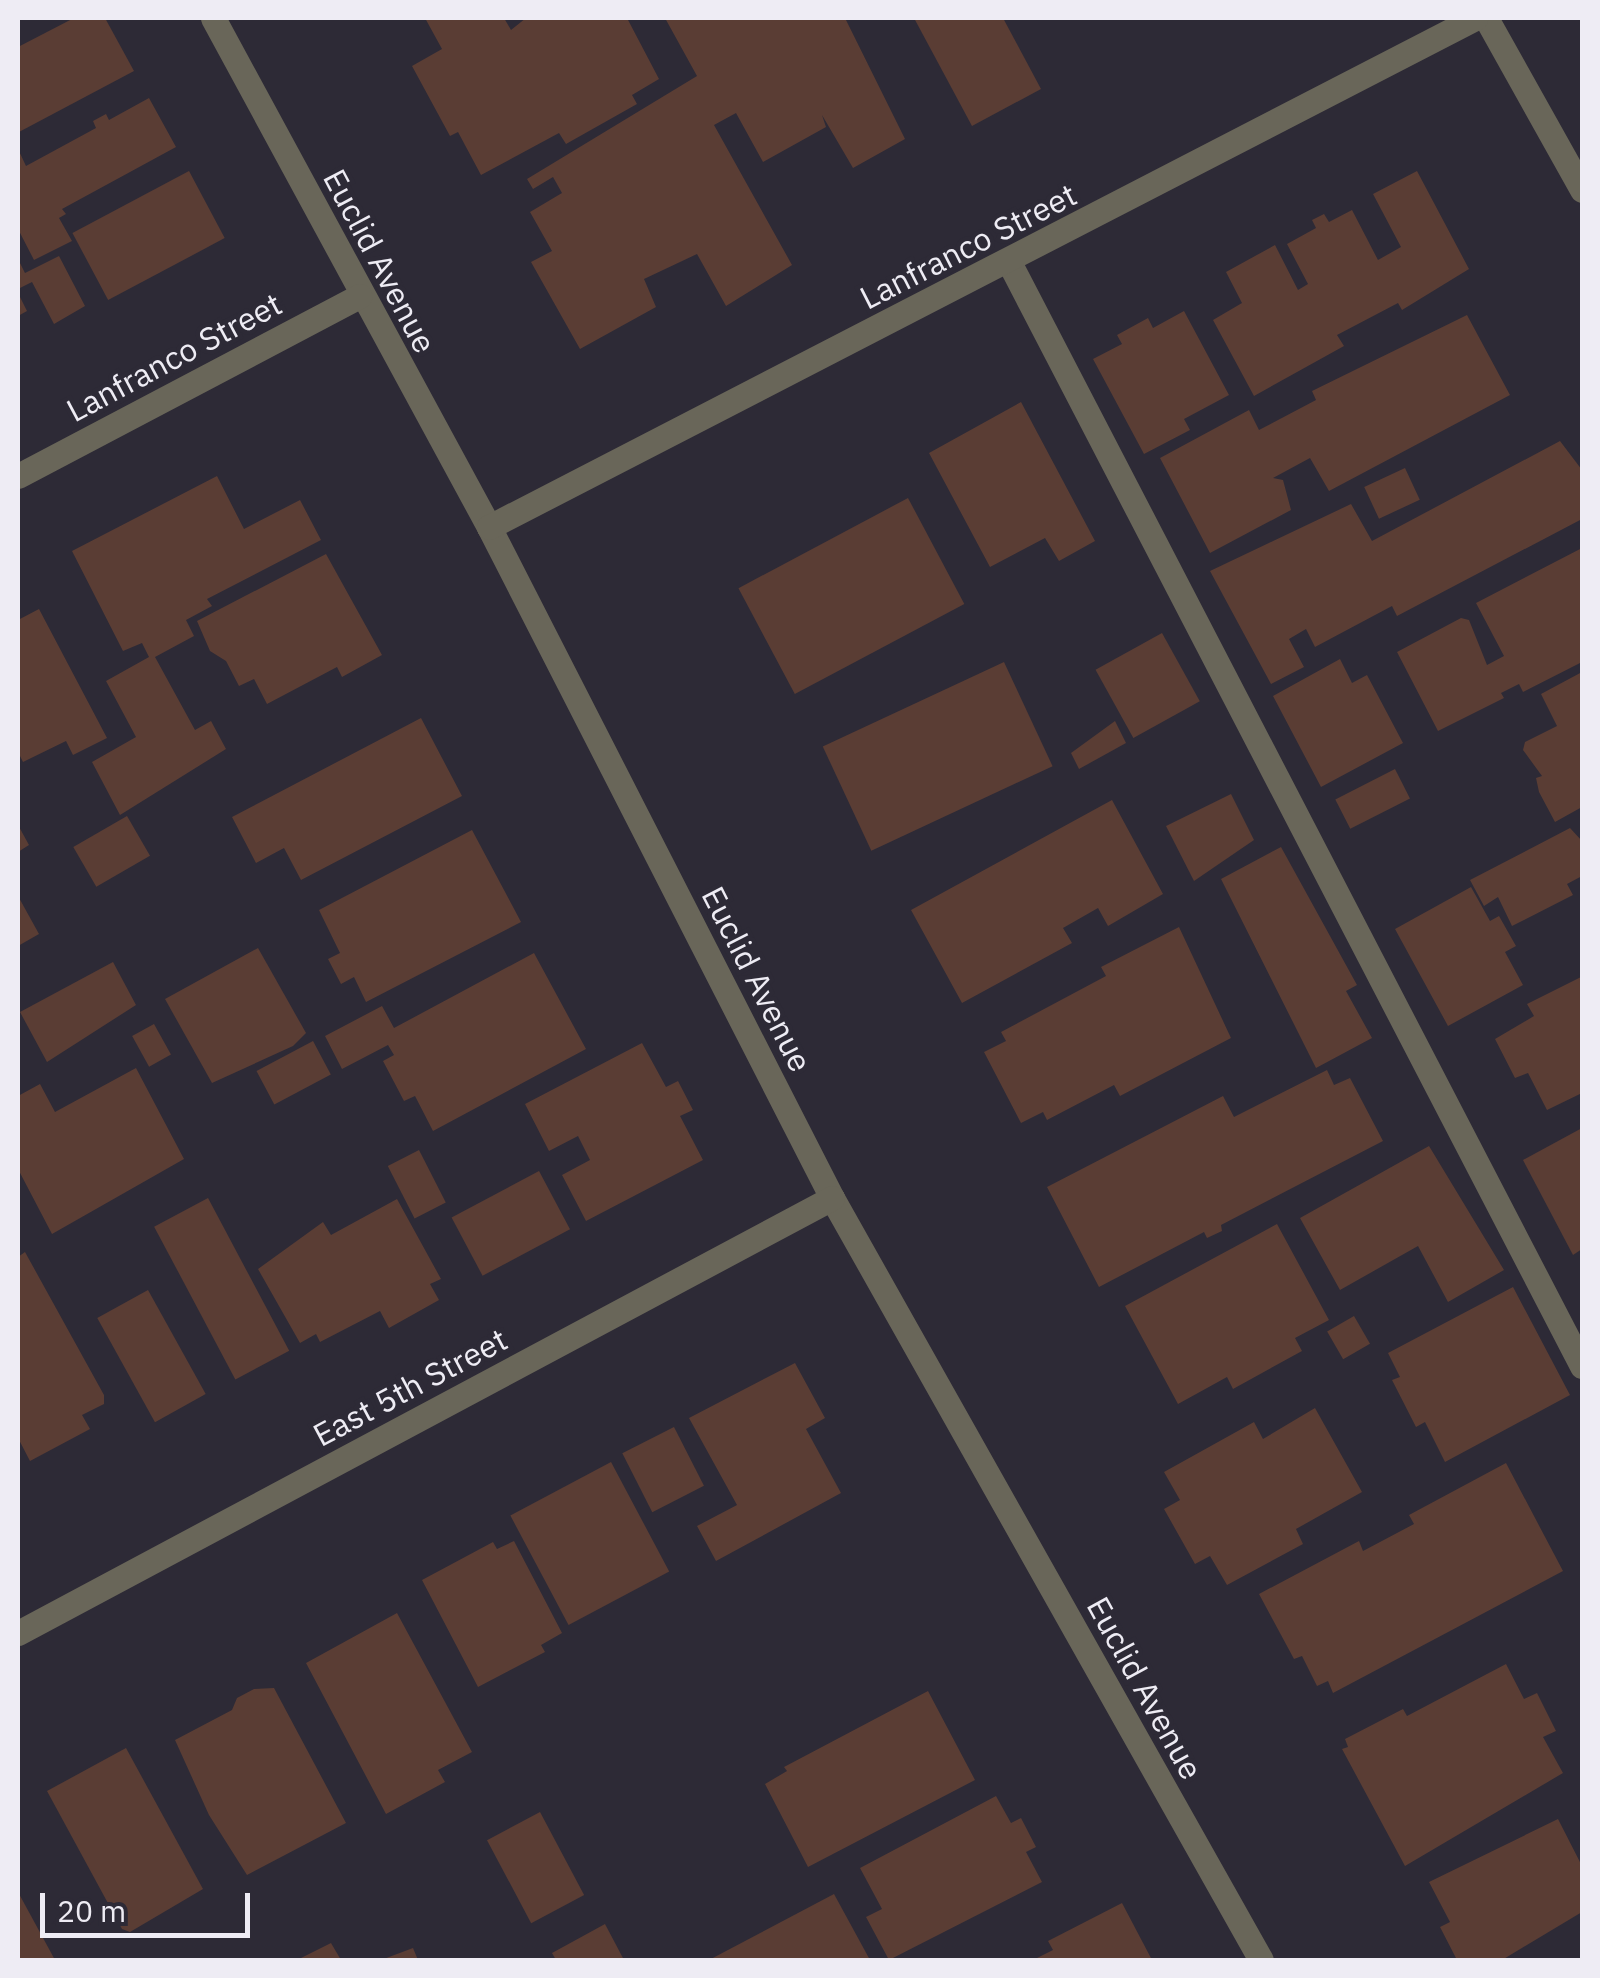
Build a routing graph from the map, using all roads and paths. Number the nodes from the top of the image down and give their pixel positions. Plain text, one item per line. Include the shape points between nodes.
1 (213, 18) edge
2 (1475, 18) edge
3 (1486, 18) edge
4 (1582, 190) edge
5 (1009, 262) junction
6 (360, 296) junction
7 (18, 476) edge
8 (489, 527) junction
9 (832, 1198) junction
10 (1582, 1366) edge
11 (18, 1633) edge
12 (1261, 1960) edge

1 - 6 street, Euclid Avenue
2 - 5 street, Lanfranco Street
3 - 4 street
5 - 8 street, Lanfranco Street
5 - 10 street
6 - 7 street, Lanfranco Street
6 - 8 street, Euclid Avenue
8 - 9 street, Euclid Avenue
9 - 11 street, East 5th Street
9 - 12 street, Euclid Avenue

